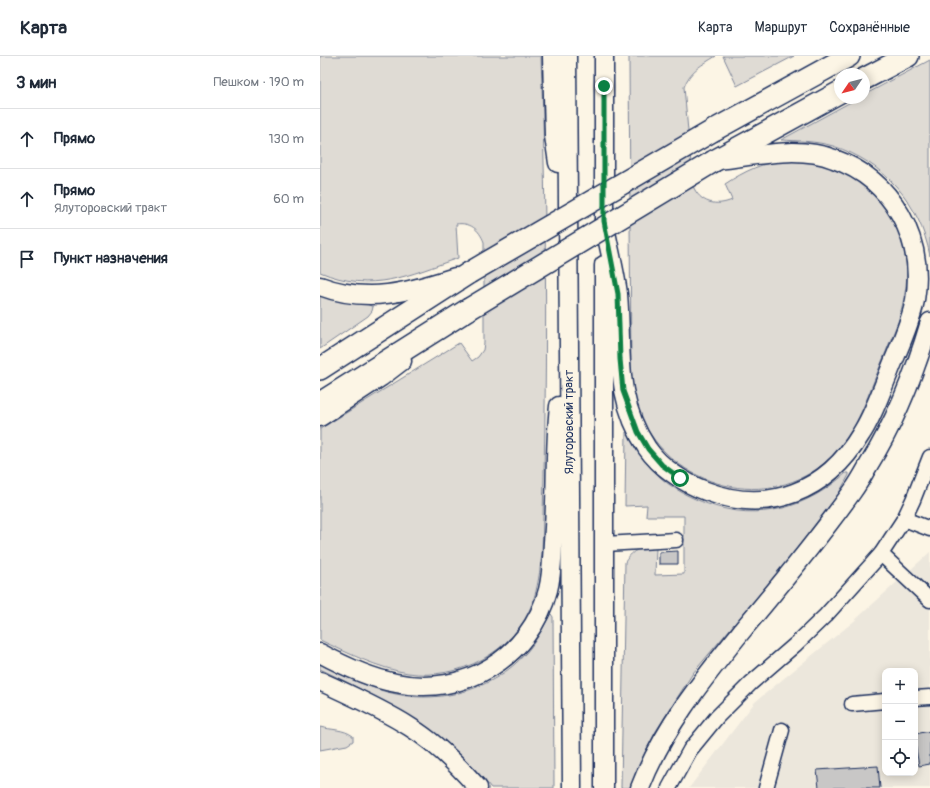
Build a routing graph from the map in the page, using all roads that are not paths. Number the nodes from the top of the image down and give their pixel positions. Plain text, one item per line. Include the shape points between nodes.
1 (552, 56) edge
2 (567, 56) edge
3 (604, 56) edge
4 (829, 56) edge
5 (849, 56) edge
6 (908, 56) edge
7 (870, 76) edge
8 (834, 95) edge
9 (718, 128) junction
10 (714, 161) junction
11 (604, 221) junction
12 (568, 226) junction
13 (469, 273) junction
14 (320, 286) edge
15 (469, 309) junction
16 (569, 322) junction
17 (930, 322) edge
18 (320, 369) edge
19 (320, 403) edge
20 (320, 417) edge
21 (930, 456) edge
22 (904, 519) junction
23 (930, 530) edge
24 (676, 540) dead end
25 (605, 544) junction
26 (881, 554) junction
27 (930, 600) edge
28 (320, 653) edge
29 (320, 680) edge
30 (930, 697) edge
31 (918, 698) edge
32 (882, 701) edge
33 (852, 704) dead end
34 (782, 730) dead end
35 (478, 788) edge
36 (572, 788) edge
37 (604, 788) edge
38 (640, 788) edge
39 (669, 788) edge
40 (766, 788) edge

1 - 12 main road via 554,136
2 - 12 main road, Ялуторовский тракт
3 - 11 main road
4 - 9 main road
5 - 9 highway
6 - 7 highway
8 - 10 highway
9 - 13 highway, bridge
10 - 11 main road via 796,152 835,159 872,180 888,195 907,226 916,268 914,301 909,322 862,432 849,453 814,484 777,498 738,500 711,493 680,478 662,465 648,449 638,432 623,391 618,294
10 - 15 highway, bridge
11 - 25 main road
12 - 16 main road, Ялуторовский тракт
13 - 14 main road via 401,293 376,296 346,294
13 - 18 highway
15 - 19 highway
15 - 20 main road via 381,377
16 - 28 main road via 557,425 551,573 544,605 523,639 510,654 483,672 453,683 433,685 413,686 379,679 340,664
16 - 36 main road, Ялуторовский тракт
17 - 38 main road via 901,405 888,433 853,491 677,715 656,751
21 - 22 lane
22 - 23 lane
22 - 26 lane
24 - 25 lane
25 - 37 main road
26 - 27 lane
26 - 39 lane via 826,615 751,683 717,718 690,750
29 - 35 main road via 411,727 450,758
30 - 31 lane
32 - 33 lane
34 - 40 lane

